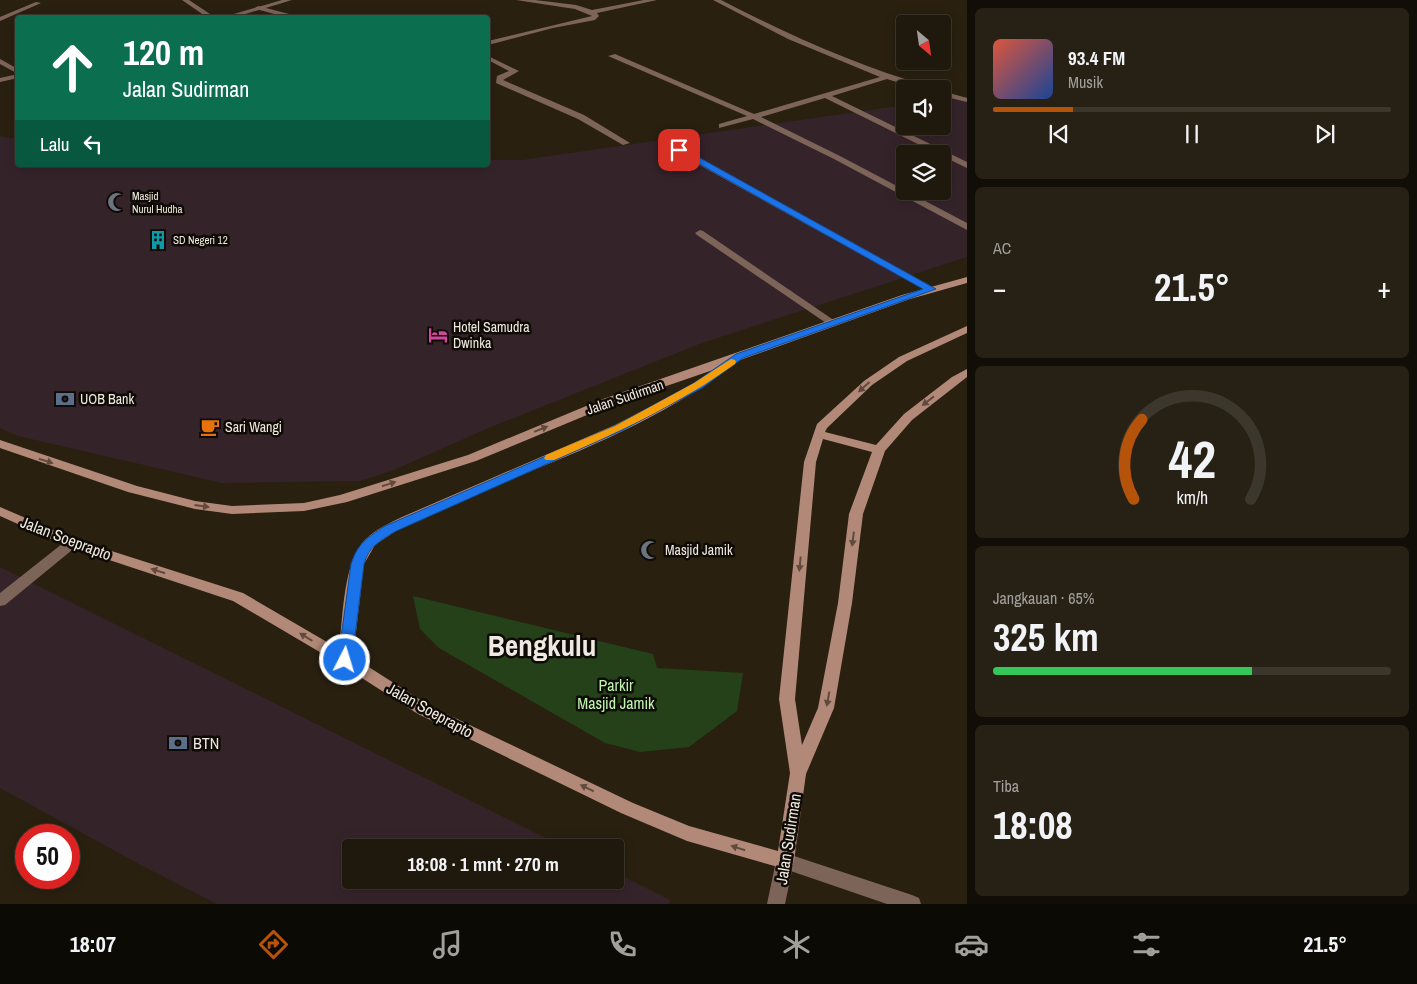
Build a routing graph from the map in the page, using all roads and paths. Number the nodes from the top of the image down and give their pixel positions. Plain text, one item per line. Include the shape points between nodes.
1 (185, 0) edge
2 (289, 0) edge
3 (519, 0) edge
4 (654, 0) edge
5 (716, 0) edge
6 (38, 3) dead end
7 (258, 8) junction
8 (592, 12) junction
9 (208, 15) edge
10 (234, 15) edge
11 (287, 15) edge
12 (0, 20) edge
13 (490, 43) edge
14 (612, 56) dead end
15 (490, 59) edge
16 (0, 61) edge
17 (15, 72) edge
18 (15, 75) edge
19 (887, 77) junction
20 (0, 80) edge
21 (897, 80) edge
22 (825, 95) junction
23 (951, 96) edge
24 (967, 100) edge
25 (753, 118) junction
26 (722, 126) dead end
27 (626, 144) dead end
28 (679, 150) dead end
29 (967, 165) edge
30 (967, 227) edge
31 (700, 233) dead end
32 (967, 280) edge
33 (931, 289) junction
34 (833, 323) junction
35 (967, 329) edge
36 (739, 356) junction
37 (967, 372) edge
38 (818, 434) junction
39 (0, 444) edge
40 (879, 450) junction
41 (0, 511) edge
42 (72, 543) junction
43 (0, 601) edge
44 (345, 660) junction
45 (798, 774) junction
46 (785, 861) junction
47 (776, 904) edge
48 (912, 904) edge

1 - 9 street
2 - 7 street
3 - 8 street
4 - 8 street
5 - 19 street via 790,38
6 - 12 street
7 - 10 street
7 - 11 street
8 - 13 street via 596,16 592,19
14 - 25 street
15 - 27 street via 515,71 499,81 581,117
16 - 17 street
18 - 20 street
19 - 21 street
19 - 22 street
22 - 25 street
22 - 29 street
23 - 24 street
25 - 26 street
25 - 30 street
28 - 33 street
31 - 34 street
32 - 33 main road, Jalan Sudirman
33 - 34 main road, Jalan Sudirman
34 - 36 main road, Jalan Sudirman
35 -> 38 main road, Jalan Sudirman via 903,359 868,383 821,427
39 -> 36 main road, Jalan Sudirman via 134,489 195,505 232,510 304,507 342,499 472,458 607,402
36 - 44 main road via 698,386 619,428 407,520 376,537 361,552 357,564
37 -> 40 main road, Jalan Sudirman via 908,417
38 - 40 main road
38 -> 45 main road, Jalan Sudirman via 810,462 787,699
40 -> 45 main road, Jalan Sudirman via 856,514 845,603 826,708
41 - 42 main road, Jalan Soeprapto
42 - 43 street
44 -> 42 main road, Jalan Soeprapto via 238,597
46 -> 44 main road, Jalan Soeprapto via 687,833 627,808 424,710
45 - 46 main road, Jalan Sudirman
46 - 47 street, Jalan Sudirman
46 - 48 street

